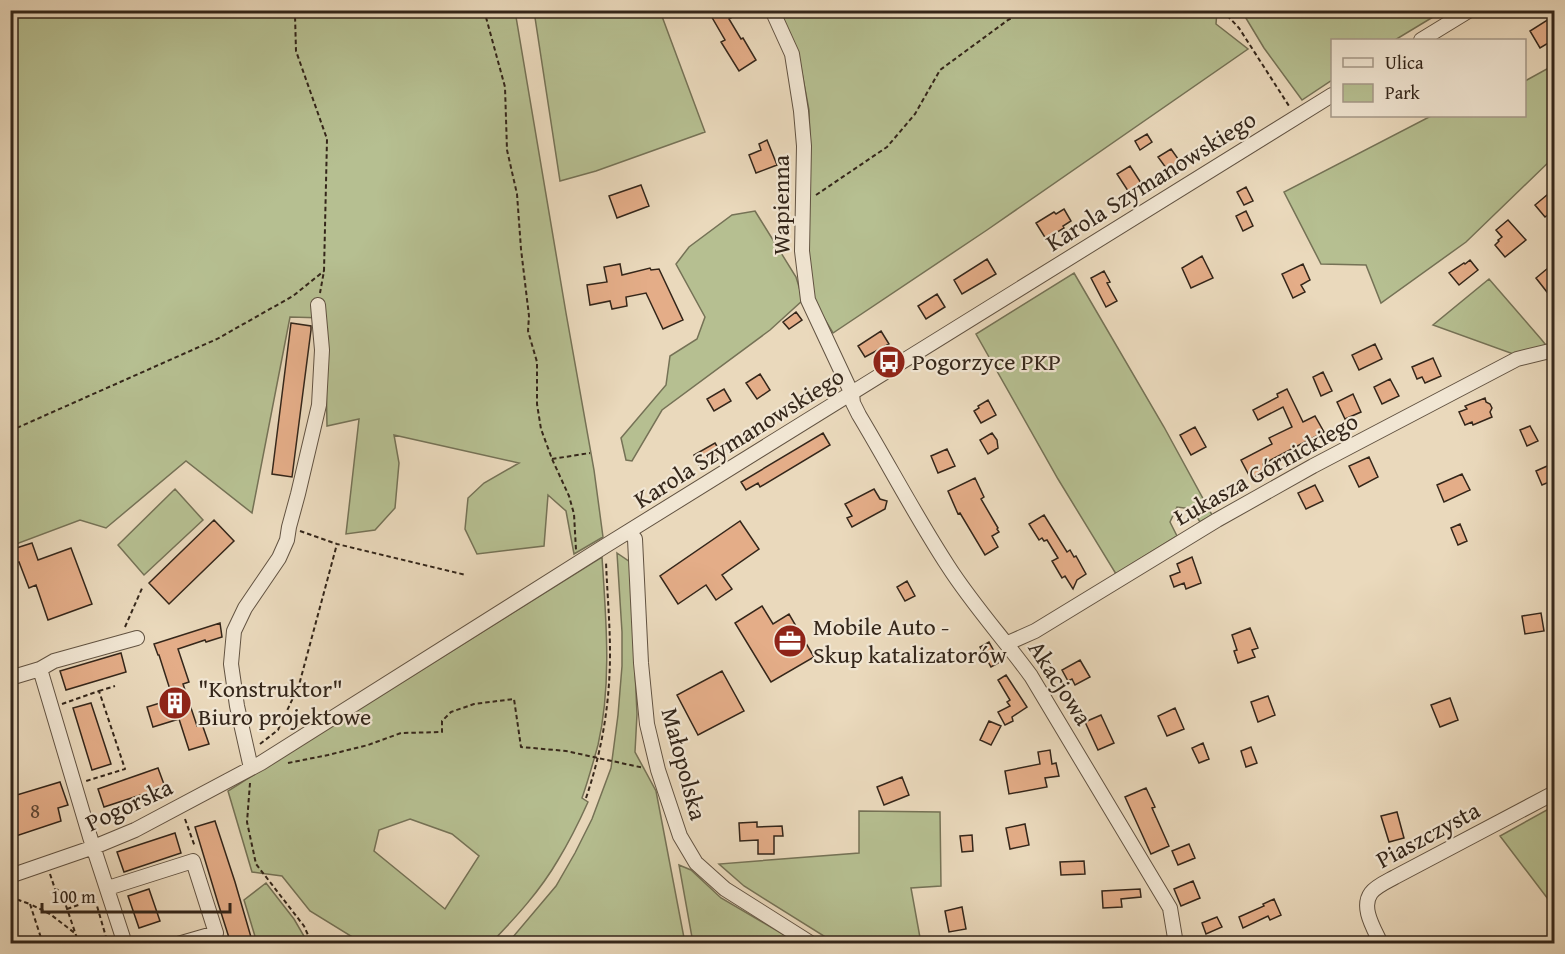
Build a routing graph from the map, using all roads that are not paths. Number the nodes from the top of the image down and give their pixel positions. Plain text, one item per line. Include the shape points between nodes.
1 (772, 10) edge
2 (1470, 10) edge
3 (1423, 39) edge
4 (1331, 96) edge
5 (318, 305) road end
6 (1554, 350) edge
7 (852, 394) junction
8 (630, 532) junction
9 (137, 638) dead end
10 (1008, 643) junction
11 (40, 669) junction
12 (10, 678) edge
13 (256, 766) junction
14 (1554, 793) edge
15 (94, 848) junction
16 (10, 876) edge
17 (108, 888) junction
18 (125, 944) edge
19 (178, 944) edge
20 (812, 944) edge
21 (1176, 944) edge
22 (1381, 944) edge

1 - 7 street, Wapienna via 792,54 801,111 802,251 808,300
2 - 3 street
4 - 7 street, Karola Szymanowskiego
5 - 13 street via 322,350 319,405 287,540 234,631 231,664 237,706 247,754
6 - 10 street, Łukasza Górnickiego via 1517,358 1323,461 1217,520 1035,631
7 - 8 street, Karola Szymanowskiego
7 - 10 street, Akacjowa via 859,415 948,567
8 - 13 street, Karola Szymanowskiego
8 - 20 street, Małopolska via 635,539 647,724 680,836 696,863 725,889
9 - 11 street via 54,661
10 - 21 street, Akacjowa via 1047,701 1170,908
11 - 12 street
11 - 15 street
13 - 15 street, Pogorska
14 - 22 street, Piaszczysta via 1372,891 1369,917
15 - 16 street, Pogorska
15 - 17 street
17 - 18 street
17 - 19 street via 193,861 216,933

